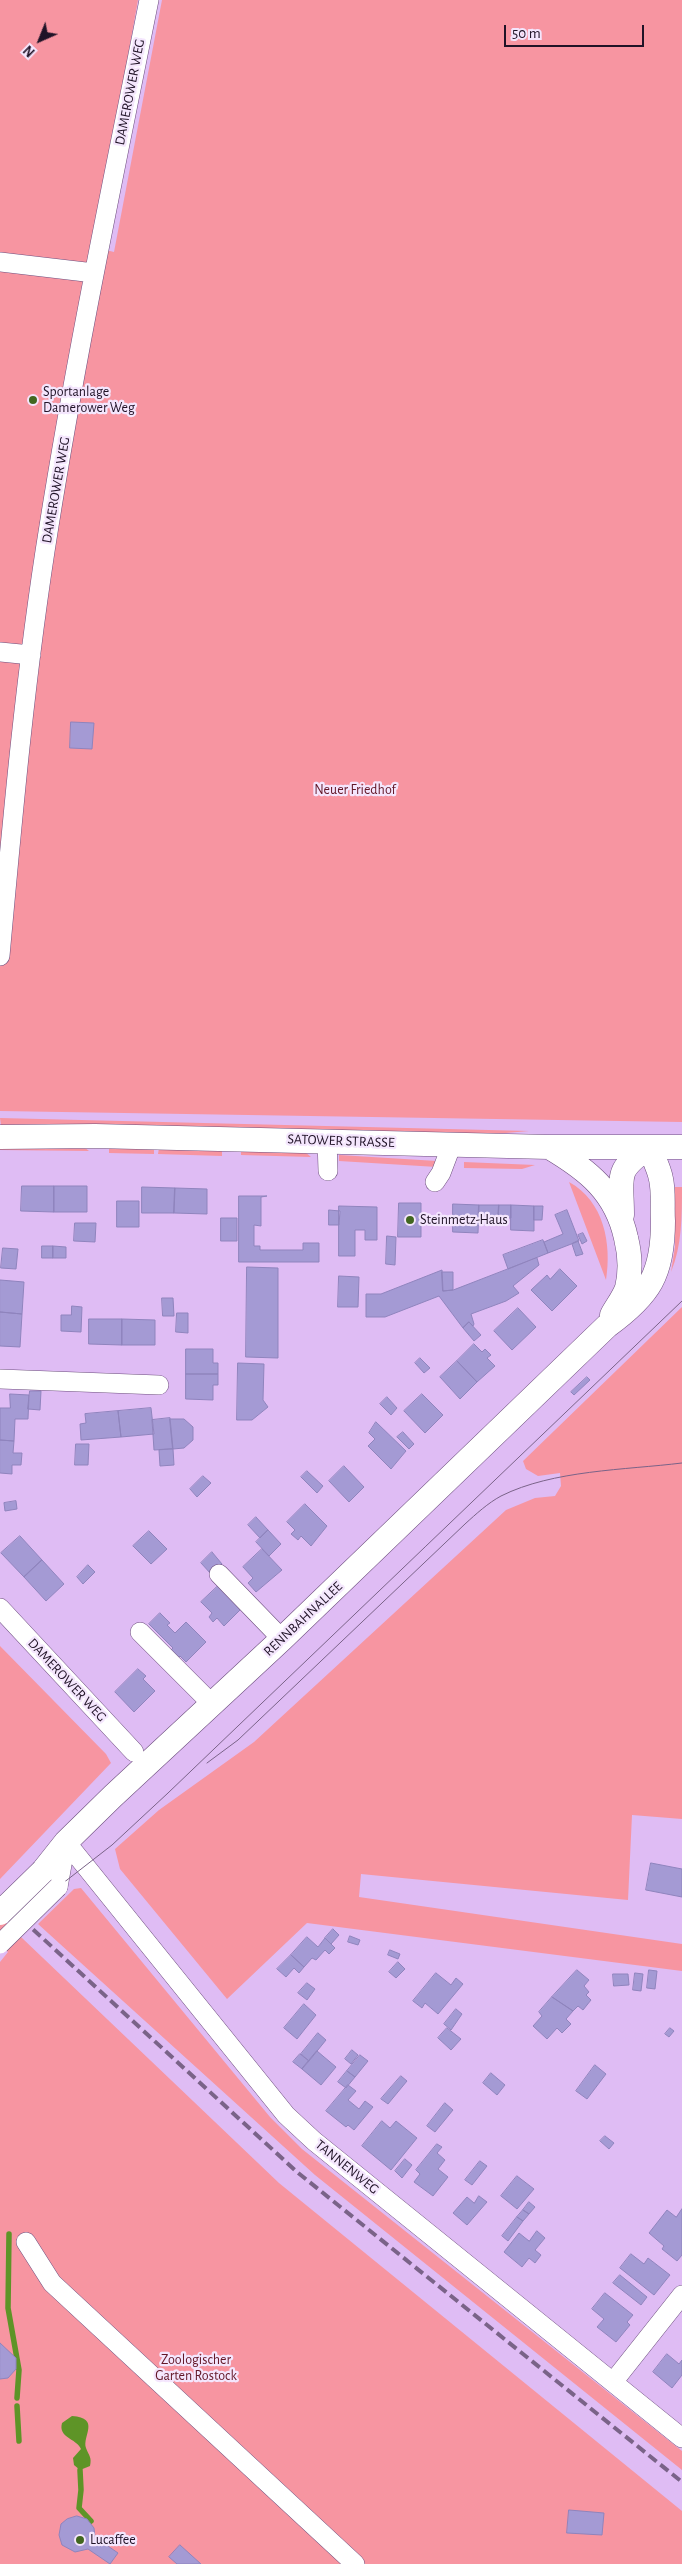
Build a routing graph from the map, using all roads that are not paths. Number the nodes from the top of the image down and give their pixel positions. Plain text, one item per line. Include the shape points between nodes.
1 (149, 0) edge
2 (0, 262) edge
3 (94, 273) junction
4 (0, 652) edge
5 (31, 655) junction
6 (0, 956) edge
7 (0, 1137) edge
8 (327, 1140) junction
9 (452, 1144) junction
10 (549, 1147) junction
11 (649, 1147) junction
12 (682, 1147) edge
13 (328, 1171) dead end
14 (435, 1182) dead end
15 (622, 1217) junction
16 (607, 1326) junction
17 (0, 1379) edge
18 (159, 1385) dead end
19 (219, 1574) dead end
20 (0, 1608) edge
21 (140, 1632) dead end
22 (282, 1639) junction
23 (211, 1703) junction
24 (134, 1752) dead end
25 (66, 1842) junction
26 (50, 1879) junction
27 (0, 1913) edge
28 (0, 1944) edge
29 (26, 2242) dead end
30 (682, 2295) edge
31 (613, 2382) junction
32 (682, 2438) edge
33 (355, 2564) edge

1 - 3 street, DAMEROWER WEG
2 - 3 street
3 - 5 street, DAMEROWER WEG via 49,525
4 - 5 street
5 - 6 street, DAMEROWER WEG
7 - 8 main road, SATOWER STRASSE
8 - 9 main road, SATOWER STRASSE
8 - 13 street
9 - 10 main road, SATOWER STRASSE
9 - 14 street
10 - 11 main road, SATOWER STRASSE
10 - 15 main road, RENNBAHNALLEE via 592,1177 609,1194
11 - 12 main road, SATOWER STRASSE
11 - 15 main road, RENNBAHNALLEE via 624,1168
11 - 16 main road, RENNBAHNALLEE via 661,1178 663,1248 660,1262 650,1286 641,1297
15 - 16 main road, RENNBAHNALLEE via 630,1272 626,1290
16 - 22 main road, RENNBAHNALLEE
17 - 18 street
19 - 22 street
20 - 24 street, DAMEROWER WEG
21 - 23 street
22 - 23 main road, RENNBAHNALLEE
23 - 25 main road, RENNBAHNALLEE
25 - 26 main road, RENNBAHNALLEE
25 - 31 street, TANNENWEG via 286,2115
26 - 27 main road, RENNBAHNALLEE, bridge
26 - 28 street, bridge
29 - 33 street via 52,2282
30 - 31 street
31 - 32 street, TANNENWEG

